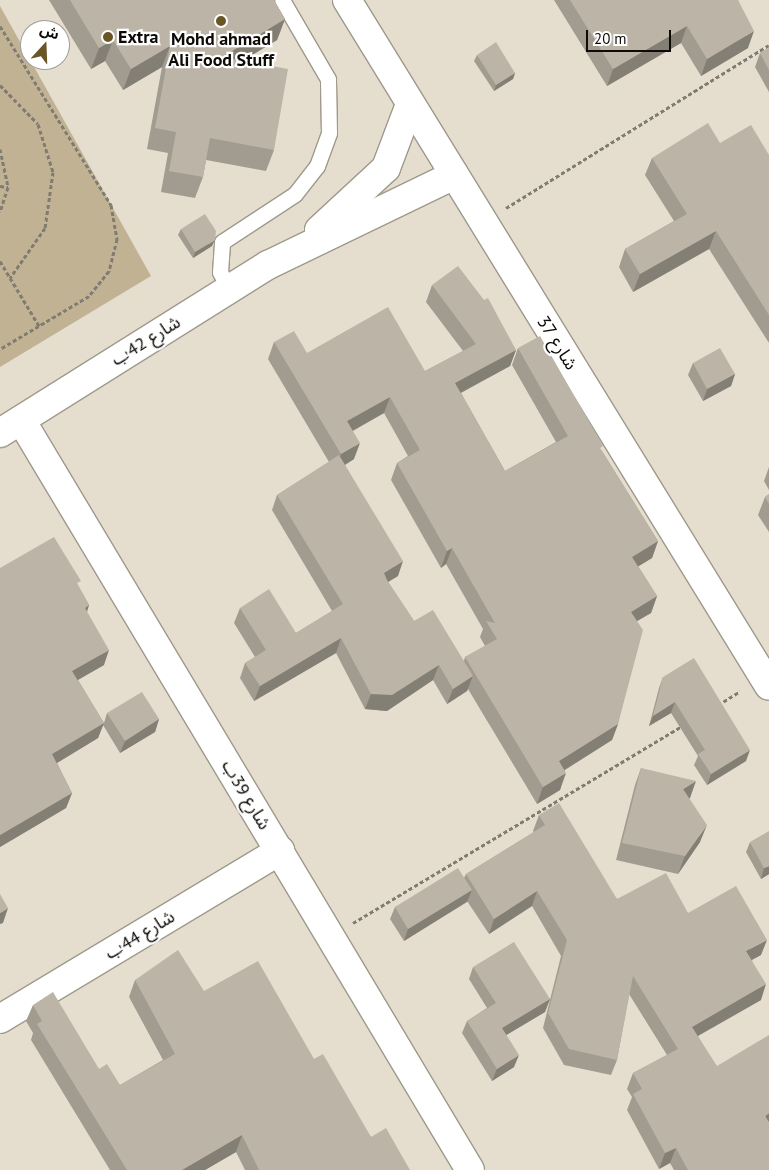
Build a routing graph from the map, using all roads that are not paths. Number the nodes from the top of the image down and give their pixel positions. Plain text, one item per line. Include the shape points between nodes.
1 (282, 0) edge
2 (347, 0) edge
3 (410, 104) junction
4 (454, 175) junction
5 (293, 251) junction
6 (229, 289) junction
7 (11, 427) edge
8 (766, 682) edge
9 (280, 851) junction
10 (0, 1019) edge
11 (470, 1170) edge

1 - 6 lane via 328,78 329,132 317,166 295,194 222,242 220,272
2 - 3 street, شارع 37
3 - 4 street, شارع 37
3 - 5 street, شارع 42ب via 381,174
4 - 5 street, شارع 42ب
4 - 8 street, شارع 37
5 - 6 street, شارع 42ب
6 - 7 street, شارع 42ب
7 - 9 street, شارع 39ب
9 - 10 street, شارع 44ب
9 - 11 street, شارع 39ب

